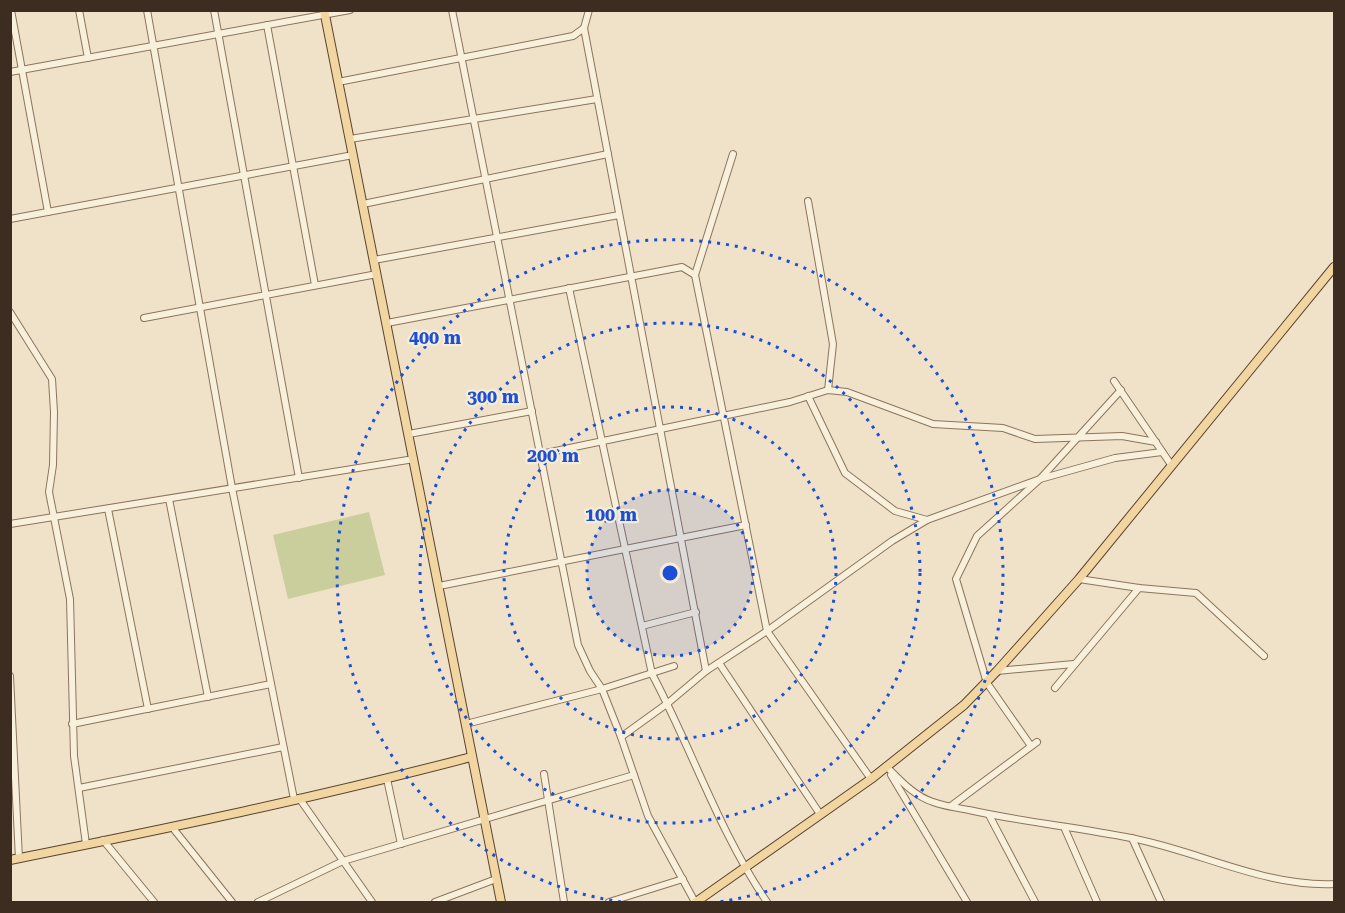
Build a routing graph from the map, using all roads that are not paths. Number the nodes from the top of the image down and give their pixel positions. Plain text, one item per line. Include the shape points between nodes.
1 (11, 10) edge
2 (79, 10) edge
3 (147, 10) edge
4 (214, 10) edge
5 (350, 10) edge
6 (452, 10) edge
7 (589, 10) edge
8 (324, 13) edge
9 (267, 25) junction
10 (584, 28) junction
11 (218, 34) junction
12 (154, 46) junction
13 (88, 58) junction
14 (461, 58) junction
15 (22, 70) junction
16 (10, 72) edge
17 (338, 82) junction
18 (597, 99) junction
19 (473, 119) junction
20 (350, 139) junction
21 (608, 154) junction
22 (733, 154) dead end
23 (353, 155) junction
24 (293, 166) junction
25 (244, 176) junction
26 (485, 179) junction
27 (179, 188) junction
28 (808, 201) dead end
29 (363, 204) junction
30 (48, 212) junction
31 (619, 215) junction
32 (10, 219) edge
33 (497, 237) junction
34 (374, 260) junction
35 (1335, 267) edge
36 (377, 274) junction
37 (695, 275) junction
38 (631, 276) junction
39 (315, 285) junction
40 (569, 288) junction
41 (266, 294) junction
42 (510, 299) junction
43 (200, 307) junction
44 (10, 312) edge
45 (144, 318) dead end
46 (387, 323) junction
47 (1114, 381) dead end
48 (828, 390) junction
49 (1121, 390) junction
50 (808, 396) junction
51 (532, 411) junction
52 (724, 416) junction
53 (661, 429) junction
54 (409, 434) junction
55 (1077, 438) junction
56 (602, 441) junction
57 (1156, 442) junction
58 (1162, 452) junction
59 (541, 454) junction
60 (414, 459) junction
61 (1172, 466) junction
62 (299, 478) junction
63 (1040, 479) junction
64 (232, 488) junction
65 (169, 499) junction
66 (108, 509) junction
67 (55, 517) junction
68 (927, 520) junction
69 (10, 524) edge
70 (746, 525) junction
71 (682, 538) junction
72 (625, 550) junction
73 (562, 563) junction
74 (1078, 579) junction
75 (439, 586) junction
76 (1139, 588) junction
77 (696, 612) junction
78 (642, 626) junction
79 (767, 631) junction
80 (1264, 656) dead end
81 (719, 663) junction
82 (1075, 664) junction
83 (674, 666) dead end
84 (706, 671) junction
85 (997, 672) junction
86 (652, 674) junction
87 (10, 676) edge
88 (987, 682) junction
89 (271, 684) junction
90 (1055, 688) dead end
91 (602, 689) junction
92 (208, 697) junction
93 (668, 703) junction
94 (147, 709) junction
95 (72, 724) junction
96 (466, 724) junction
97 (621, 737) junction
98 (283, 747) junction
99 (471, 757) junction
100 (886, 766) junction
101 (544, 774) dead end
102 (634, 775) junction
103 (387, 779) junction
104 (871, 779) junction
105 (79, 788) junction
106 (296, 798) junction
107 (549, 801) junction
108 (951, 806) junction
109 (820, 814) junction
110 (989, 815) junction
111 (485, 820) junction
112 (172, 827) junction
113 (1064, 827) junction
114 (1132, 838) junction
115 (103, 840) junction
116 (86, 844) junction
117 (401, 844) junction
118 (15, 859) edge
119 (343, 861) junction
120 (744, 868) junction
121 (496, 879) junction
122 (683, 879) junction
123 (1335, 884) edge
124 (764, 902) edge
125 (154, 903) edge
126 (232, 903) edge
127 (258, 903) edge
128 (372, 903) edge
129 (435, 903) edge
130 (501, 903) edge
131 (564, 903) edge
132 (609, 903) edge
133 (696, 903) edge
134 (967, 903) edge
135 (1035, 903) edge
136 (1097, 903) edge
137 (1161, 903) edge

1 - 15 street
2 - 13 street
3 - 12 street
4 - 11 street
5 - 8 street
6 - 14 street
7 - 10 street
8 - 9 street
8 - 17 main road
9 - 11 street
9 - 24 street
10 - 14 street via 573,36
10 - 18 street
11 - 12 street
11 - 25 street
12 - 13 street
12 - 27 street
13 - 15 street
14 - 17 street
14 - 19 street
15 - 16 street
15 - 30 street
17 - 20 main road
18 - 19 street
18 - 21 street
19 - 20 street
19 - 26 street
20 - 23 main road
21 - 26 street
21 - 31 street
22 - 37 street
23 - 24 street
23 - 29 main road
24 - 25 street
24 - 39 street
25 - 27 street
25 - 41 street
26 - 29 street
26 - 33 street
27 - 30 street
27 - 43 street
28 - 48 street via 833,344
29 - 34 main road
30 - 32 street
31 - 33 street
31 - 38 street
33 - 34 street
33 - 42 street
34 - 36 main road
35 - 61 main road
36 - 39 street
36 - 46 main road
37 - 38 street via 682,267
37 - 52 street
38 - 40 street
38 - 53 street
39 - 41 street
40 - 42 street
40 - 56 street
41 - 43 street
41 - 62 street
42 - 46 street
42 - 51 street
43 - 45 street
43 - 64 street
44 - 67 street via 52,379 53,465 49,492
46 - 54 main road
47 - 49 street
48 - 50 street
48 - 55 street via 847,392 933,424 1003,428 1035,439
49 - 55 street
49 - 57 street
50 - 52 street
50 - 68 street via 845,473 895,511
51 - 54 street
51 - 59 street
52 - 53 street
52 - 70 street
53 - 56 street
53 - 71 street
54 - 60 main road
55 - 57 street via 1122,436
55 - 63 street
56 - 59 street
56 - 72 street
57 - 58 street
58 - 61 street
58 - 63 street via 1115,458
59 - 73 street
60 - 62 street
60 - 75 main road
61 - 74 main road
62 - 64 street
63 - 68 street
63 - 88 street via 977,536 956,579
64 - 65 street
64 - 89 street
65 - 66 street
65 - 92 street
66 - 67 street
66 - 94 street
67 - 69 street
67 - 95 street via 70,599
68 - 79 street
70 - 71 street
70 - 79 street
71 - 72 street
71 - 77 street
72 - 73 street
72 - 78 street
73 - 75 street
73 - 91 street via 578,645
74 - 76 street
74 - 85 main road
75 - 96 main road
76 - 80 street via 1196,593
76 - 82 street
77 - 78 street
77 - 84 street
78 - 86 street
79 - 81 street
79 - 104 street
81 - 84 street
81 - 109 street
82 - 85 street
82 - 90 street
83 - 86 street
84 - 93 street
85 - 88 main road
86 - 91 street
86 - 93 street
87 - 118 street
88 - 100 main road
88 - 108 street via 1034,744
89 - 92 street
89 - 98 street
91 - 96 street
91 - 97 street
92 - 94 street
93 - 97 street
93 - 120 street
94 - 95 street
95 - 105 street
96 - 99 main road
97 - 102 street
98 - 105 street
98 - 106 street
99 - 103 main road
99 - 111 main road
100 - 104 main road
100 - 108 street via 910,790 932,802
100 - 134 street
101 - 107 street
102 - 107 street
102 - 122 street via 648,816
103 - 106 main road
103 - 117 street
104 - 109 main road
105 - 116 street
106 - 112 main road
106 - 119 street
107 - 111 street
107 - 131 street
108 - 110 street
109 - 120 main road
110 - 113 street
110 - 135 street
111 - 117 street
111 - 121 main road
112 - 115 main road
112 - 126 street
113 - 114 street
113 - 136 street
114 - 123 street via 1198,854 1272,879
114 - 137 street
115 - 116 main road
115 - 125 street
116 - 118 main road
117 - 119 street
119 - 127 street
119 - 128 street
120 - 124 street
120 - 133 main road
121 - 129 street
121 - 130 main road
122 - 132 street
122 - 133 street

